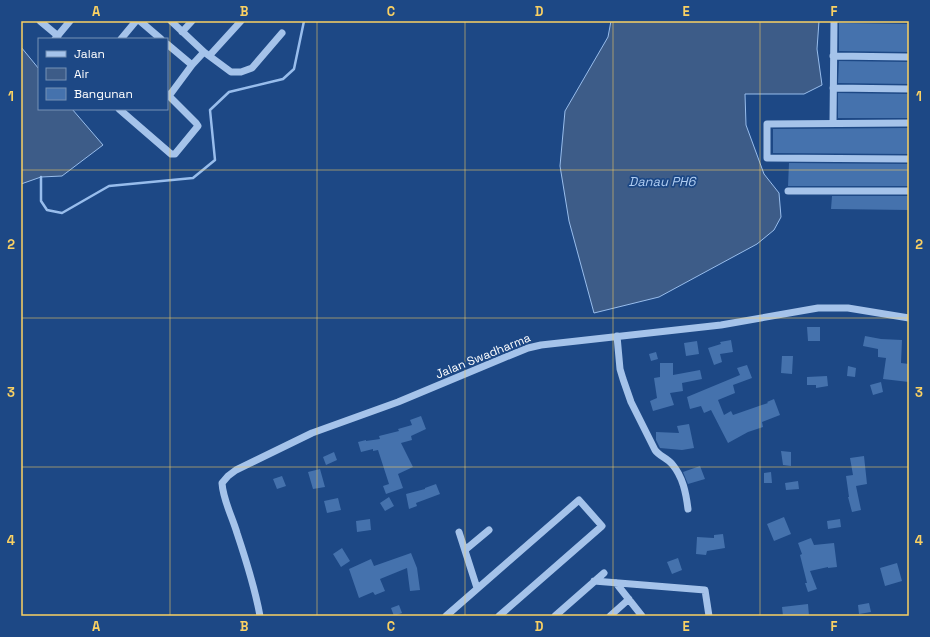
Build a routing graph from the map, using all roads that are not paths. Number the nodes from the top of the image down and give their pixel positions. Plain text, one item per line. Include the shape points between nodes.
1 (40, 21) edge
2 (70, 21) edge
3 (136, 21) edge
4 (140, 21) edge
5 (171, 21) edge
6 (192, 21) edge
7 (241, 21) edge
8 (834, 21) edge
9 (182, 32) junction
10 (282, 33) dead end
11 (56, 38) edge
12 (122, 38) edge
13 (160, 38) edge
14 (168, 45) edge
15 (207, 54) junction
16 (833, 56) junction
17 (909, 57) edge
18 (192, 66) junction
19 (833, 88) junction
20 (909, 89) edge
21 (168, 95) edge
22 (120, 110) edge
23 (833, 123) junction
24 (909, 123) edge
25 (909, 159) edge
26 (788, 191) dead end
27 (909, 192) edge
28 (909, 318) edge
29 (617, 336) junction
30 (688, 509) dead end
31 (489, 530) dead end
32 (459, 532) dead end
33 (465, 550) junction
34 (604, 573) dead end
35 (594, 581) junction
36 (616, 583) junction
37 (477, 588) junction
38 (629, 599) junction
39 (260, 616) edge
40 (446, 616) edge
41 (500, 616) edge
42 (555, 616) edge
43 (610, 616) edge
44 (642, 616) edge
45 (709, 616) edge

1 - 11 street
2 - 11 street
3 - 12 street
4 - 13 street
5 - 9 street
6 - 9 street
7 - 15 street
8 - 16 street
9 - 15 street
10 - 15 street via 252,68 246,71 231,72
14 - 18 street
15 - 18 street
16 - 17 street
16 - 19 street
18 - 21 street
19 - 20 street
19 - 23 street
21 - 22 street via 198,126 173,155
23 - 24 street
23 - 25 street via 767,124 767,158
26 - 27 street
28 - 29 street, Jalan Swadharma via 848,308 818,308 721,324
29 - 30 street via 620,369 631,402 655,450 672,463 680,477
29 - 39 street, Jalan Swadharma via 528,348 405,400 312,433 228,476 222,483 223,494 237,532
31 - 33 street
32 - 33 street
33 - 37 street
34 - 35 street
35 - 36 street
35 - 42 street
36 - 38 street
36 - 45 street via 705,590
37 - 40 street
37 - 41 street via 579,500 602,526
38 - 43 street
38 - 44 street

